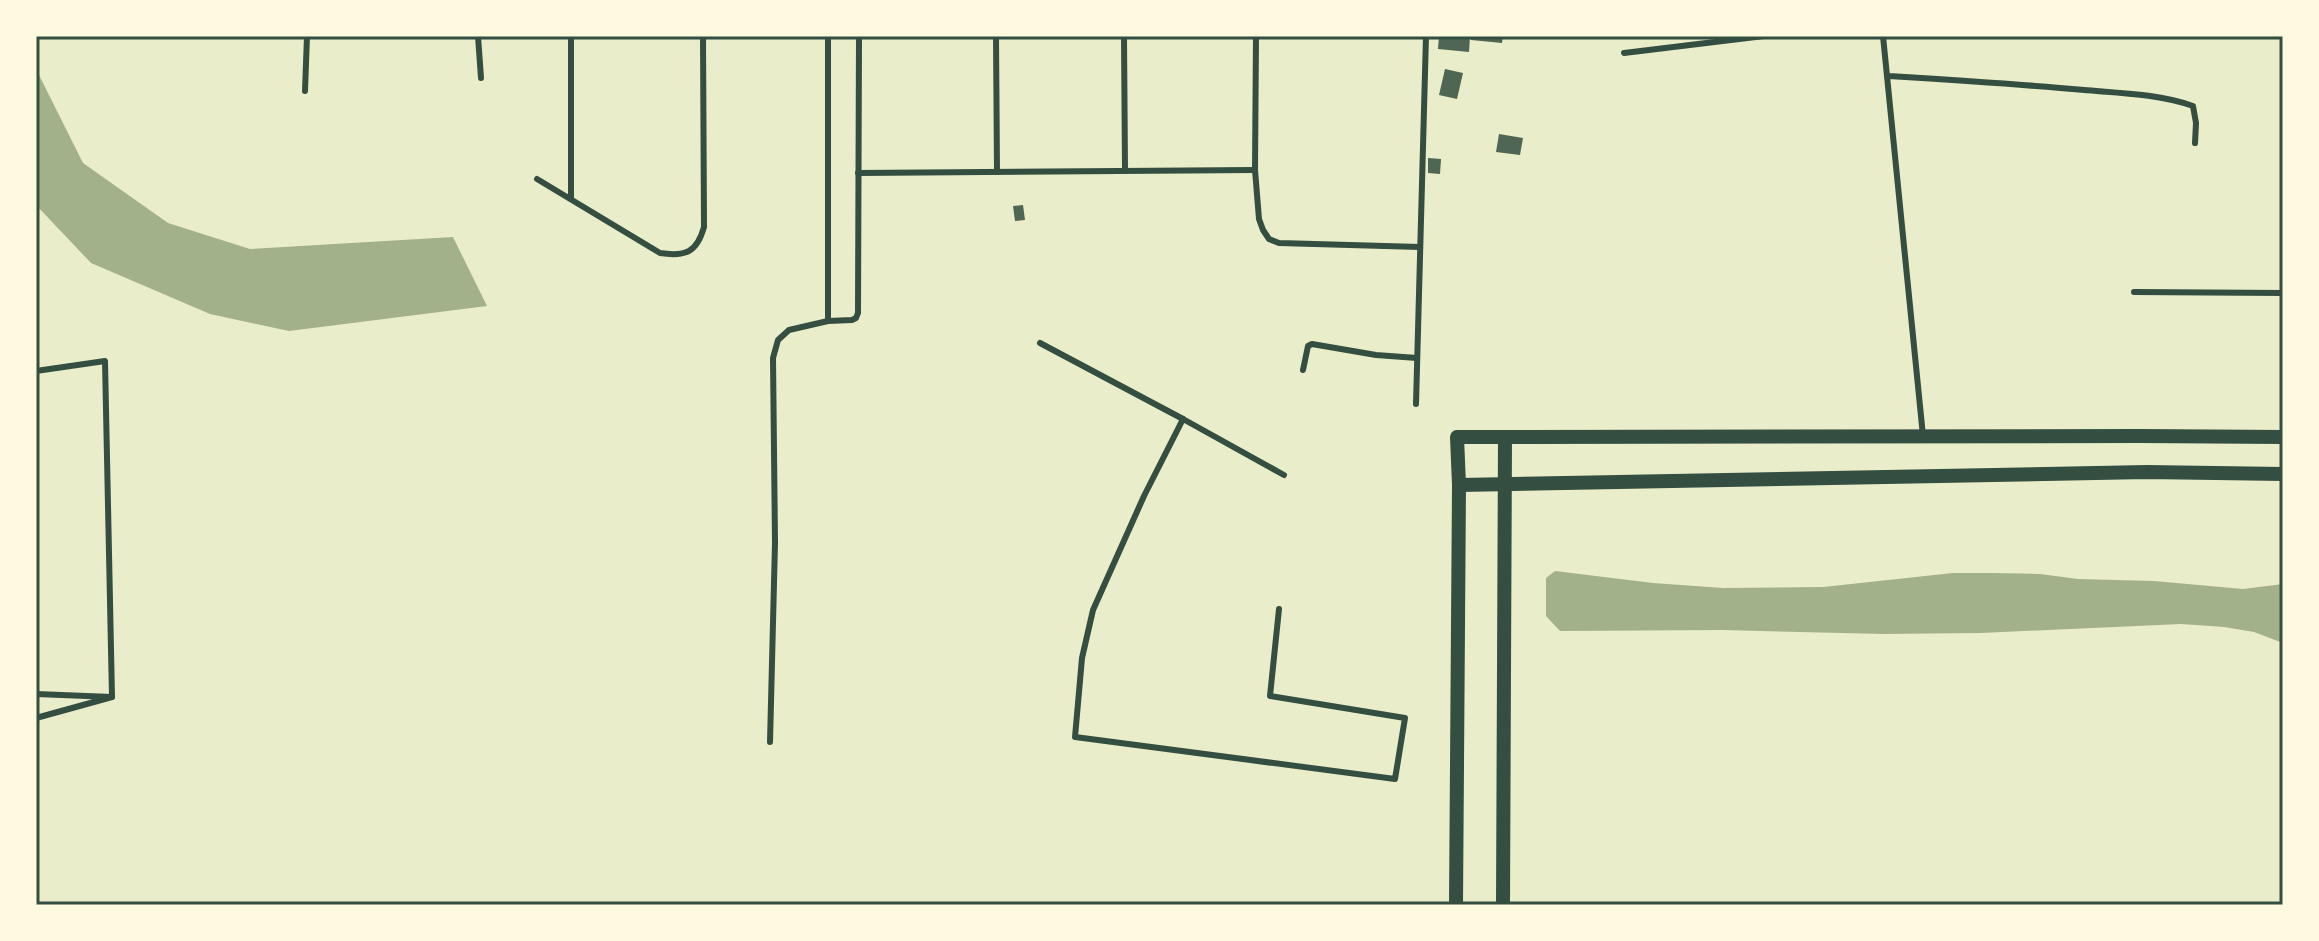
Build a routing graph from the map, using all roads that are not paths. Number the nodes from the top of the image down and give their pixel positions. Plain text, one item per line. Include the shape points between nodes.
1 (307, 36) edge
2 (478, 36) edge
3 (571, 36) edge
4 (703, 36) edge
5 (828, 36) edge
6 (859, 36) edge
7 (996, 36) edge
8 (1124, 36) edge
9 (1256, 36) edge
10 (1426, 36) edge
11 (1764, 36) edge
12 (1883, 36) edge
13 (1624, 53) dead end
14 (1887, 76) junction
15 (481, 78) dead end
16 (305, 91) dead end
17 (2195, 143) dead end
18 (1125, 170) junction
19 (1255, 170) junction
20 (997, 172) junction
21 (858, 173) junction
22 (537, 179) dead end
23 (571, 199) junction
24 (1420, 247) junction
25 (2134, 292) dead end
26 (2283, 293) edge
27 (828, 321) junction
28 (1040, 343) dead end
29 (1417, 358) junction
30 (1303, 370) dead end
31 (36, 371) edge
32 (1416, 404) dead end
33 (1183, 419) junction
34 (1923, 436) junction
35 (2283, 437) edge
36 (1505, 438) junction
37 (2283, 474) edge
38 (1284, 475) dead end
39 (1504, 484) junction
40 (1459, 485) junction
41 (1279, 609) dead end
42 (36, 694) edge
43 (112, 697) junction
44 (36, 718) edge
45 (770, 742) dead end
46 (1456, 905) edge
47 (1503, 905) edge

1 - 16 lane
2 - 15 lane
3 - 23 lane
4 - 23 lane via 704,227 699,243 688,252 660,253
5 - 27 lane
6 - 21 lane
7 - 20 lane
8 - 18 lane
9 - 19 lane
10 - 24 lane
11 - 13 lane
12 - 14 lane
14 - 17 lane via 2179,101 2193,106
14 - 34 lane
18 - 19 lane
18 - 20 lane
19 - 24 lane via 1259,219 1269,239
20 - 21 lane
21 - 27 lane via 858,313 852,320
22 - 23 lane
24 - 29 lane
25 - 26 lane
27 - 45 lane via 789,330 778,340 773,358
28 - 33 lane
29 - 30 lane via 1312,344
29 - 32 lane
31 - 43 lane via 105,361
33 - 38 lane
33 - 41 lane via 1093,610 1082,658 1075,737 1395,779 1405,718 1270,696
34 - 35 street
34 - 36 street
36 - 39 street
36 - 40 street via 1457,437
37 - 39 street
39 - 40 street
39 - 47 street
40 - 46 street
42 - 43 lane
43 - 44 lane

